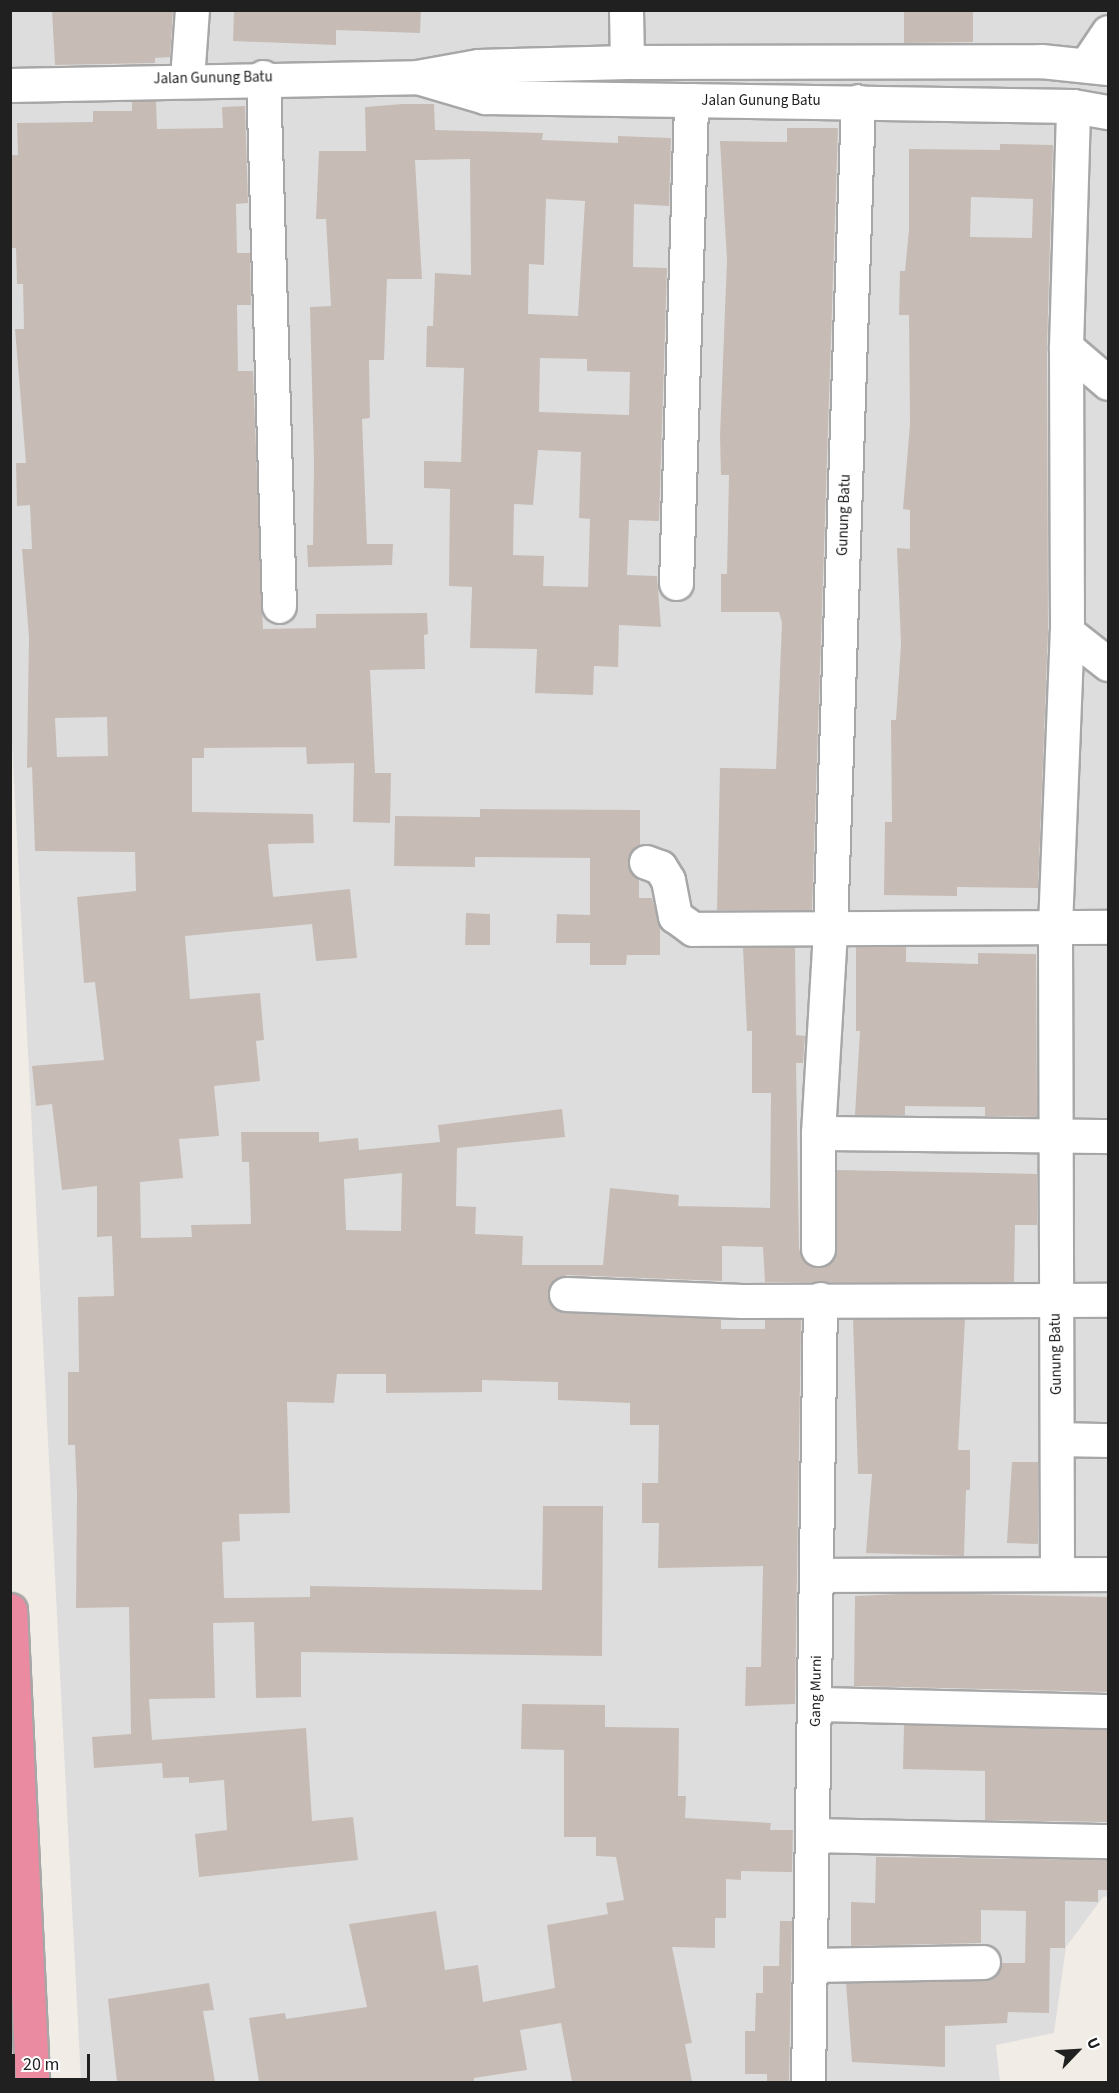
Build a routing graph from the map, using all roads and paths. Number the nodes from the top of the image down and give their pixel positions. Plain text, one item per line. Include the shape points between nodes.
1 (192, 10) edge
2 (626, 10) edge
3 (1108, 32) edge
4 (627, 62) junction
5 (916, 62) junction
6 (1098, 65) edge
7 (263, 77) junction
8 (417, 77) junction
9 (187, 79) junction
10 (10, 85) edge
11 (691, 100) junction
12 (858, 101) junction
13 (918, 103) junction
14 (1073, 106) junction
15 (1108, 112) edge
16 (1066, 347) junction
17 (1108, 382) edge
18 (676, 583) dead end
19 (279, 606) dead end
20 (1067, 632) junction
21 (1108, 664) edge
22 (646, 862) dead end
23 (1055, 926) junction
24 (1108, 927) edge
25 (830, 928) junction
26 (818, 1133) junction
27 (1054, 1136) junction
28 (1108, 1136) edge
29 (818, 1249) dead end
30 (566, 1294) dead end
31 (820, 1299) junction
32 (1055, 1299) junction
33 (1108, 1300) edge
34 (1059, 1439) junction
35 (1108, 1440) edge
36 (1057, 1572) junction
37 (1108, 1574) edge
38 (816, 1575) junction
39 (10, 1610) edge
40 (816, 1704) junction
41 (1108, 1712) edge
42 (814, 1834) junction
43 (1108, 1841) edge
44 (984, 1962) dead end
45 (811, 1965) junction
46 (32, 2082) edge
47 (808, 2082) edge

1 - 9 street
2 - 4 street
3 - 6 street
4 - 5 street, Jalan Gunung Batu
4 - 8 street, Jalan Gunung Batu via 490,65
5 - 6 street, Jalan Gunung Batu
5 - 13 street
7 - 8 street, Jalan Gunung Batu
7 - 9 street, Jalan Gunung Batu
7 - 19 street
8 - 11 street, Jalan Gunung Batu via 485,97
9 - 10 street, Jalan Gunung Batu
11 - 12 street, Jalan Gunung Batu
11 - 18 street
12 - 13 street, Jalan Gunung Batu
12 - 25 street, Gunung Batu
13 - 14 street, Jalan Gunung Batu
14 - 15 street, Jalan Gunung Batu
14 - 16 street, Gunung Batu
16 - 17 street
16 - 20 street, Gunung Batu
20 - 21 street
20 - 23 street, Gunung Batu
22 - 25 street via 660,867 668,880 675,915 693,929
23 - 24 street
23 - 25 street
23 - 27 street, Gunung Batu
25 - 26 street, Gunung Batu
26 - 27 street
26 - 29 street, Gunung Batu
27 - 28 street
27 - 32 street, Gunung Batu
30 - 31 street
31 - 32 street
31 - 38 street, Gang Murni
32 - 33 street
32 - 34 street, Gunung Batu
34 - 35 street
34 - 36 street, Gunung Batu
36 - 37 street
36 - 38 street
38 - 40 street, Gang Murni
39 - 46 highway
40 - 41 street
40 - 42 street, Gang Murni
42 - 43 street
42 - 45 street, Gang Murni
44 - 45 street
45 - 47 street, Gang Murni

